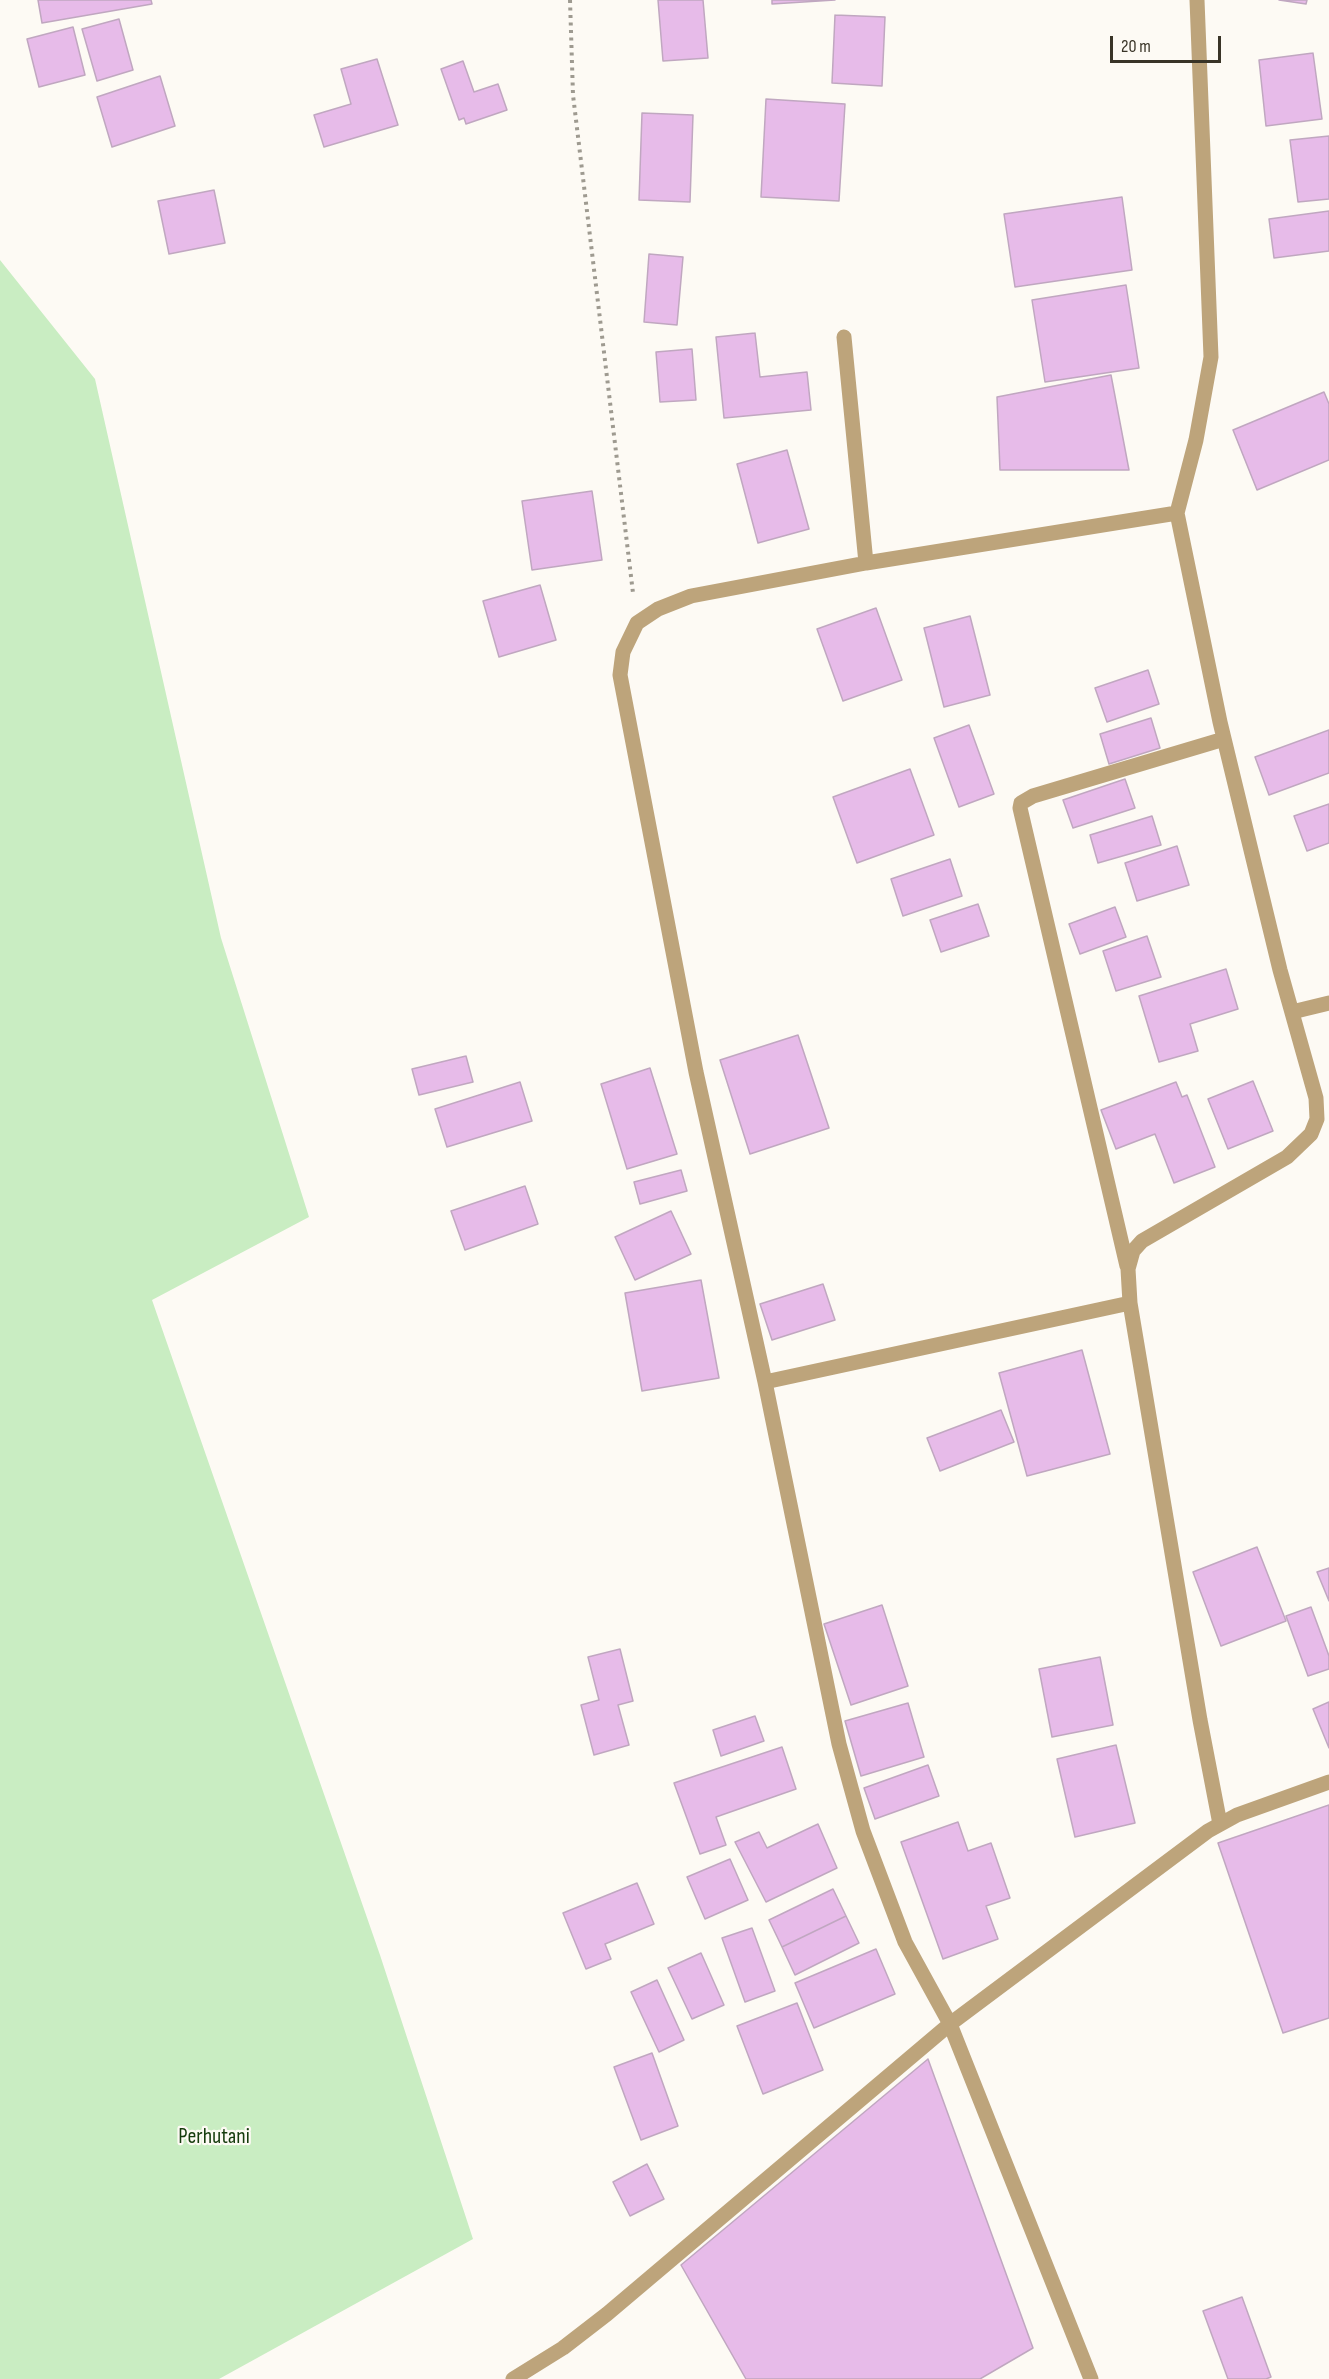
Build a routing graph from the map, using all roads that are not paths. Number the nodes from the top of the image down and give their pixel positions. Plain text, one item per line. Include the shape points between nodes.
1 (1197, 0) edge
2 (844, 337) dead end
3 (1177, 513) junction
4 (866, 563) junction
5 (1224, 739) junction
6 (1329, 1003) edge
7 (1292, 1012) junction
8 (1128, 1269) junction
9 (1130, 1303) junction
10 (765, 1382) junction
11 (1329, 1782) edge
12 (1220, 1824) junction
13 (950, 2024) junction
14 (513, 2379) edge
15 (1091, 2379) edge

1 - 3 street via 1211,357 1196,440
2 - 4 street
3 - 4 street
3 - 5 street
4 - 10 street via 691,596 658,609 637,623 623,652 620,675 696,1072
5 - 7 street
5 - 8 street via 1033,796 1020,808
6 - 7 street
7 - 8 street via 1316,1098 1317,1119 1311,1134 1287,1157 1142,1241 1133,1251
8 - 9 street
9 - 10 street
9 - 12 street
10 - 13 street via 839,1744 863,1831 905,1942
11 - 12 street
12 - 13 street
13 - 14 street via 607,2314
13 - 15 street

